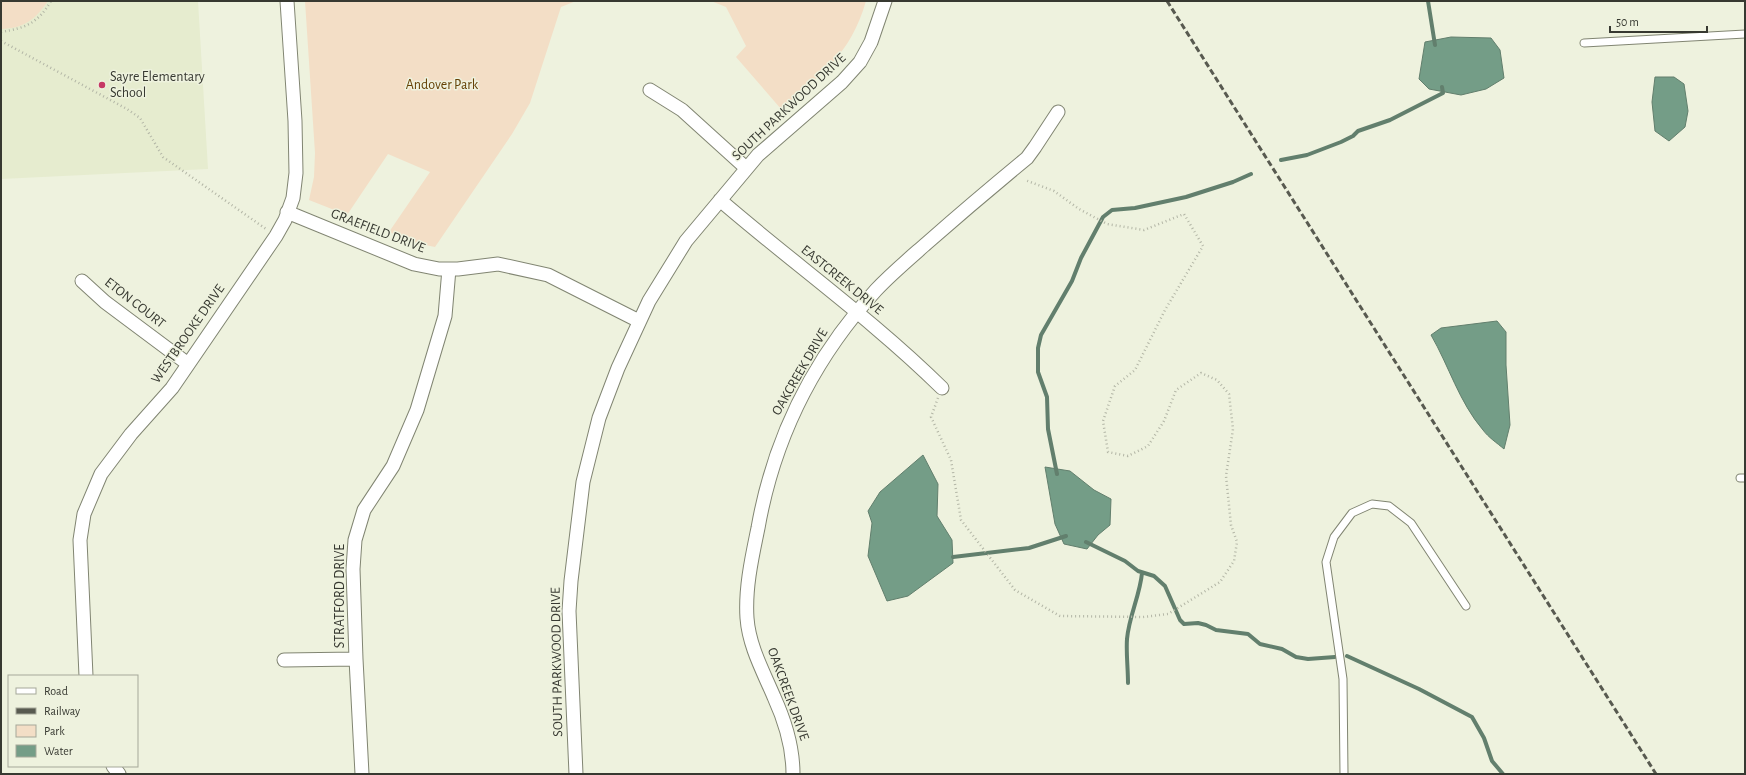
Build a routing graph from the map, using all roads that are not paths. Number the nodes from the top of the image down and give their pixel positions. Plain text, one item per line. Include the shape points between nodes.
1 (287, 1) edge
2 (885, 1) edge
3 (1745, 34) edge
4 (1584, 43) dead end
5 (650, 90) dead end
6 (1058, 112) dead end
7 (746, 168) junction
8 (720, 200) junction
9 (287, 212) junction
10 (449, 269) junction
11 (82, 281) dead end
12 (857, 312) junction
13 (639, 321) junction
14 (188, 364) junction
15 (942, 388) road end
16 (1466, 606) dead end
17 (356, 659) junction
18 (284, 660) dead end
19 (86, 675) edge
20 (362, 774) edge
21 (576, 774) edge
22 (793, 774) edge
23 (1344, 774) edge

1 - 9 street, WESTBROOKE DRIVE via 296,173
2 - 7 street, SOUTH PARKWOOD DRIVE via 871,42 860,62 842,82
3 - 4 lane
5 - 7 street via 682,110
6 - 12 street, OAKCREEK DRIVE via 1027,158 904,263
7 - 8 street, SOUTH PARKWOOD DRIVE
8 - 12 street, EASTCREEK DRIVE
8 - 13 street, SOUTH PARKWOOD DRIVE via 686,241
9 - 10 street, GRAEFIELD DRIVE via 414,264
9 - 14 street, WESTBROOKE DRIVE via 276,236
10 - 13 street, GRAEFIELD DRIVE via 498,264 548,275
10 - 17 street, STRATFORD DRIVE via 445,316 417,410 393,466 364,510 355,540 353,569
11 - 14 street, ETON COURT via 105,302
12 - 15 street, EASTCREEK DRIVE
12 - 22 street, OAKCREEK DRIVE via 840,334 796,406 780,442 760,512 747,594 750,635 758,662 791,744
13 - 21 street, SOUTH PARKWOOD DRIVE via 599,418 583,482 569,611
14 - 19 street, WESTBROOKE DRIVE via 172,388 131,434 101,474 84,514 80,540
16 - 23 lane via 1412,523 1390,506 1372,504 1352,513 1334,537 1326,562 1342,679
17 - 18 street
17 - 20 street, STRATFORD DRIVE

